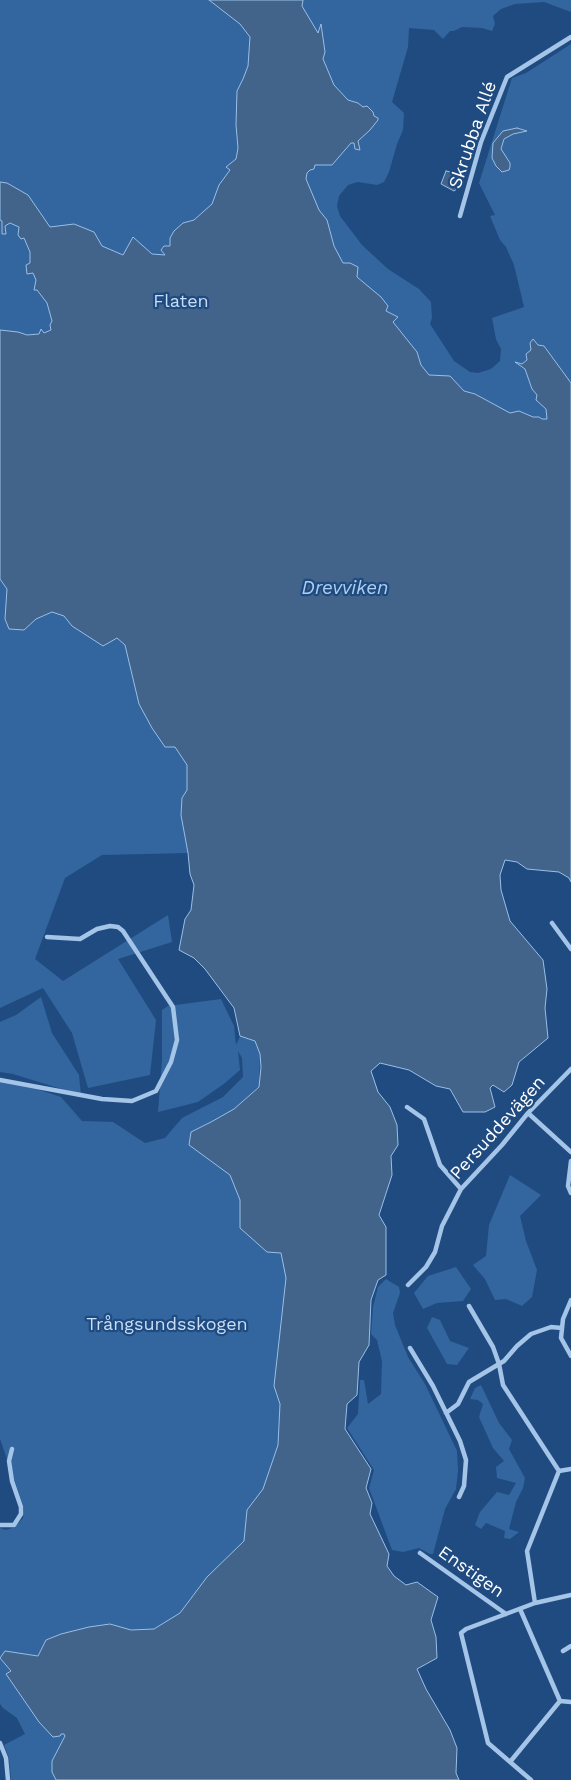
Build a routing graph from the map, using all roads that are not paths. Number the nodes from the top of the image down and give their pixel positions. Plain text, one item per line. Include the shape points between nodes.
1 (571, 37) edge
2 (460, 216) dead end
3 (552, 923) dead end
4 (47, 937) dead end
5 (571, 949) edge
6 (571, 1069) edge
7 (0, 1080) edge
8 (407, 1107) dead end
9 (528, 1113) junction
10 (571, 1152) edge
11 (571, 1161) edge
12 (460, 1188) junction
13 (571, 1193) edge
14 (408, 1285) dead end
15 (571, 1300) edge
16 (469, 1306) dead end
17 (562, 1328) junction
18 (410, 1348) dead end
19 (571, 1356) edge
20 (499, 1364) junction
21 (446, 1413) junction
22 (12, 1449) dead end
23 (571, 1469) edge
24 (558, 1471) junction
25 (459, 1497) dead end
26 (0, 1525) edge
27 (420, 1553) dead end
28 (571, 1595) edge
29 (535, 1603) junction
30 (520, 1609) junction
31 (506, 1614) junction
32 (571, 1646) edge
33 (563, 1651) dead end
34 (560, 1701) junction
35 (571, 1702) edge
36 (0, 1743) edge
37 (510, 1762) junction
38 (8, 1780) edge
39 (531, 1780) edge

1 - 2 street, Skrubba Allé via 507,77 481,142
3 - 5 street
4 - 7 street via 80,938 110,926 123,931 173,1007 177,1040 171,1062 156,1091 132,1101 102,1099
6 - 9 street, Persuddevägen
8 - 12 street via 424,1119 440,1165
9 - 10 street
9 - 12 street, Persuddevägen
11 - 13 street via 568,1186
12 - 14 street, Persuddevägen via 442,1226 435,1252 426,1267
15 - 17 street
16 - 20 street
17 - 19 street via 561,1338
17 - 20 street via 551,1326 531,1334
18 - 21 street
20 - 21 street via 469,1382 458,1404
20 - 24 street via 503,1385
21 - 25 street via 466,1460 464,1486
22 - 26 street via 9,1461 21,1514 14,1525
23 - 24 street
24 - 29 street via 527,1551
27 - 31 street, Enstigen
28 - 29 street
29 - 30 street
30 - 31 street
30 - 34 street
31 - 37 street via 461,1633 488,1743
32 - 33 street
34 - 35 street
34 - 37 street
36 - 38 street via 6,1758
37 - 39 street

